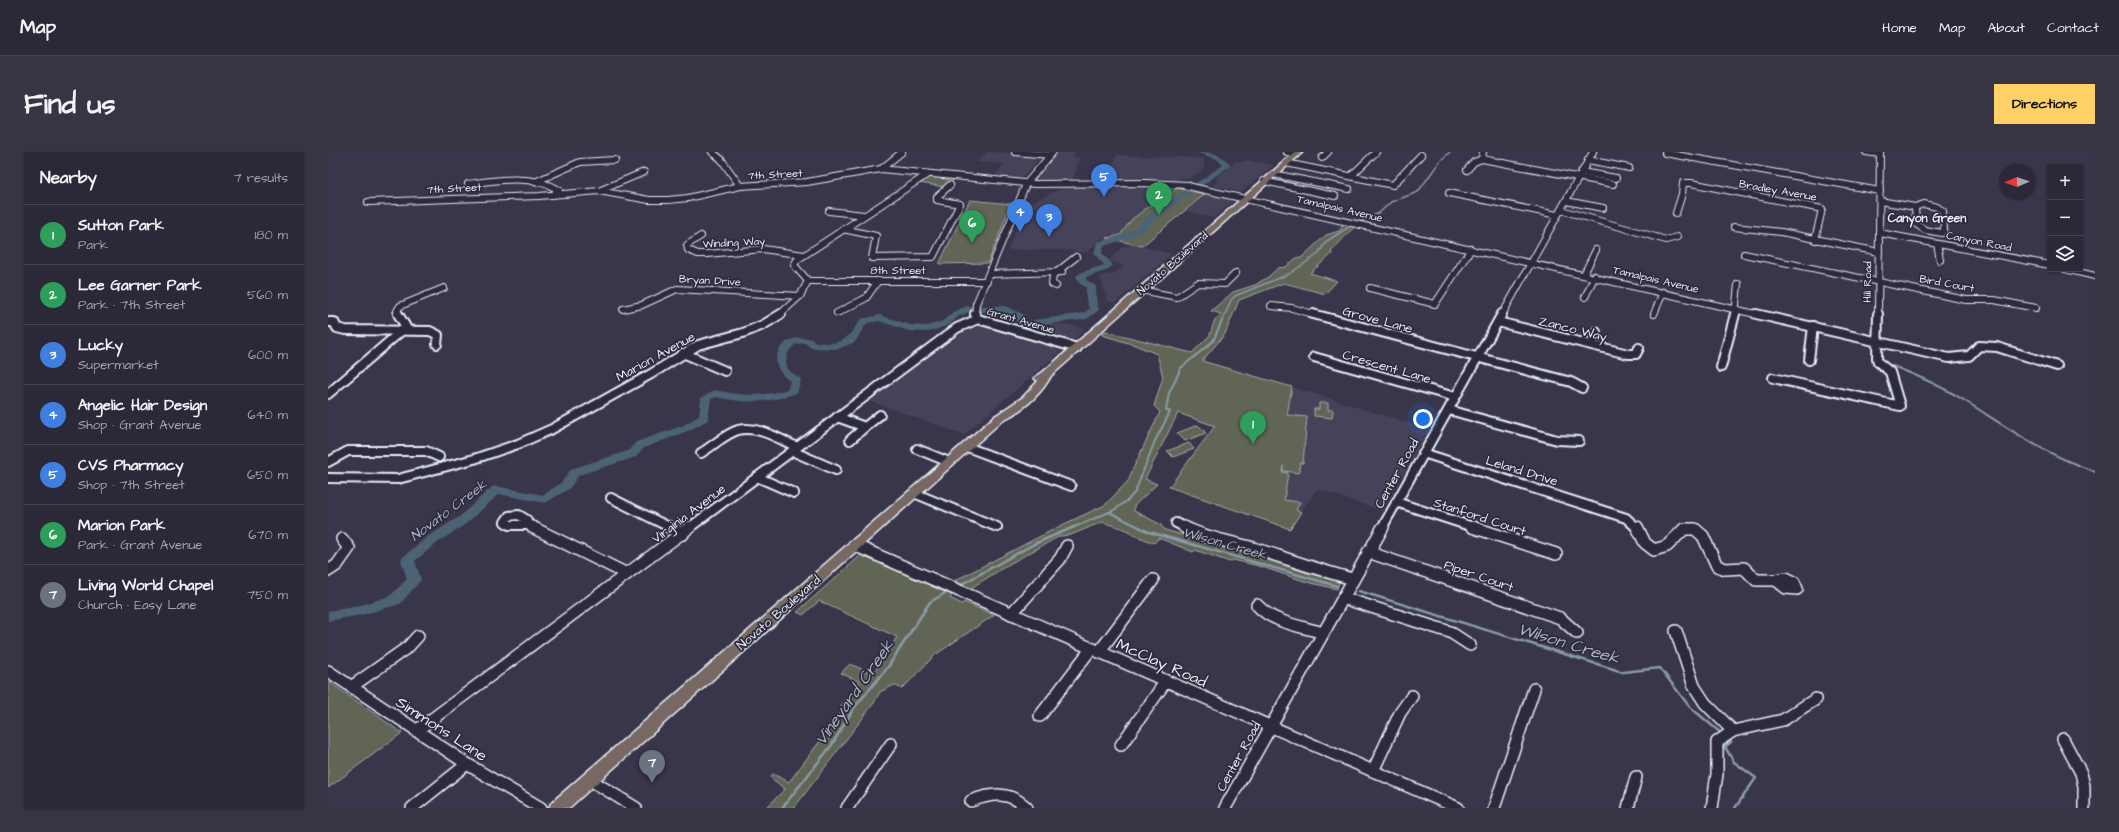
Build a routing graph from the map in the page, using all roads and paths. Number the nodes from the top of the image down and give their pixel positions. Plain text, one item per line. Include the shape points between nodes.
1 (712, 152) edge
2 (902, 152) edge
3 (1015, 152) edge
4 (1287, 152) edge
5 (1328, 152) edge
6 (1376, 152) edge
7 (1483, 152) edge
8 (1593, 152) edge
9 (1707, 152) edge
10 (1866, 152) edge
11 (1298, 153) edge
12 (1665, 153) edge
13 (1880, 153) edge
14 (1051, 154) edge
15 (1421, 156) dead end
16 (1322, 158) dead end
17 (1482, 159) junction
18 (615, 160) dead end
19 (1588, 160) junction
20 (1704, 160) junction
21 (1286, 163) junction
22 (1629, 168) dead end
23 (881, 169) junction
24 (1467, 170) dead end
25 (644, 172) dead end
26 (1581, 172) junction
27 (928, 174) junction
28 (1273, 174) junction
29 (1350, 176) junction
30 (1578, 178) junction
31 (1616, 178) dead end
32 (1264, 181) junction
33 (535, 182) junction
34 (468, 184) dead end
35 (1026, 184) junction
36 (1613, 184) dead end
37 (950, 185) dead end
38 (740, 186) junction
39 (1349, 190) dead end
40 (599, 191) junction
41 (1880, 191) junction
42 (1450, 193) dead end
43 (553, 195) junction
44 (1335, 196) dead end
45 (1245, 198) junction
46 (1566, 201) junction
47 (1880, 201) junction
48 (368, 202) dead end
49 (1602, 208) dead end
50 (1915, 208) junction
51 (829, 211) dead end
52 (1676, 212) dead end
53 (1559, 213) junction
54 (864, 215) junction
55 (1622, 227) junction
56 (1734, 227) dead end
57 (843, 229) junction
58 (1616, 231) dead end
59 (1880, 233) junction
60 (1942, 233) junction
61 (701, 236) dead end
62 (1677, 237) dead end
63 (1815, 240) junction
64 (1937, 244) junction
65 (1950, 246) junction
66 (1471, 249) junction
67 (1596, 250) dead end
68 (1879, 252) junction
69 (1744, 254) dead end
70 (804, 255) junction
71 (1076, 257) dead end
72 (1940, 260) dead end
73 (1532, 262) junction
74 (2047, 264) edge
75 (1059, 272) junction
76 (2078, 272) edge
77 (1236, 273) dead end
78 (1584, 274) junction
79 (1595, 276) junction
80 (2095, 276) edge
81 (989, 277) junction
82 (808, 281) junction
83 (878, 281) junction
84 (1878, 281) junction
85 (1738, 284) dead end
86 (1056, 286) dead end
87 (444, 288) dead end
88 (1370, 288) dead end
89 (1141, 290) junction
90 (1663, 292) junction
91 (800, 296) junction
92 (1585, 297) dead end
93 (1271, 306) dead end
94 (974, 308) junction
95 (2036, 308) dead end
96 (622, 309) dead end
97 (1736, 309) junction
98 (837, 313) dead end
99 (1654, 314) dead end
100 (978, 319) junction
101 (328, 322) edge
102 (1498, 322) junction
103 (1813, 326) junction
104 (957, 328) junction
105 (402, 330) junction
106 (1596, 332) dead end
107 (1877, 340) junction
108 (437, 344) dead end
109 (1592, 345) junction
110 (1077, 348) junction
111 (1639, 348) dead end
112 (684, 353) junction
113 (1314, 357) dead end
114 (1478, 358) junction
115 (1809, 360) dead end
116 (2057, 366) dead end
117 (1721, 367) dead end
118 (725, 371) dead end
119 (1773, 378) dead end
120 (1582, 388) dead end
121 (328, 394) edge
122 (1455, 397) junction
123 (1449, 410) junction
124 (880, 415) dead end
125 (837, 417) junction
126 (865, 427) junction
127 (850, 440) dead end
128 (1579, 442) dead end
129 (967, 447) junction
130 (794, 449) junction
131 (917, 449) dead end
132 (701, 452) dead end
133 (1423, 453) junction
134 (439, 457) dead end
135 (328, 462) edge
136 (949, 462) junction
137 (836, 470) dead end
138 (757, 477) junction
139 (328, 478) edge
140 (1071, 486) dead end
141 (794, 493) dead end
142 (914, 493) junction
143 (611, 498) dead end
144 (1396, 502) junction
145 (1176, 523) dead end
146 (528, 526) dead end
147 (997, 526) dead end
148 (683, 534) junction
149 (342, 538) dead end
150 (854, 546) junction
151 (1067, 546) dead end
152 (1368, 552) junction
153 (1556, 554) dead end
154 (328, 571) edge
155 (627, 574) junction
156 (1353, 579) junction
157 (1153, 580) dead end
158 (1776, 580) dead end
159 (1343, 598) junction
160 (1257, 605) dead end
161 (1012, 614) junction
162 (1676, 631) dead end
163 (1323, 633) junction
164 (1577, 633) dead end
165 (418, 636) dead end
166 (1470, 645) dead end
167 (1095, 650) junction
168 (328, 671) edge
169 (1166, 681) junction
170 (351, 687) junction
171 (1534, 689) dead end
172 (1412, 696) dead end
173 (1816, 699) dead end
174 (1040, 716) dead end
175 (1271, 727) junction
176 (416, 731) junction
177 (1731, 733) junction
178 (2063, 739) dead end
179 (891, 744) dead end
180 (1121, 745) dead end
181 (467, 764) junction
182 (1373, 771) junction
183 (1636, 777) dead end
184 (589, 779) junction
185 (971, 801) dead end
186 (412, 808) edge
187 (541, 808) edge
188 (557, 808) edge
189 (636, 808) edge
190 (847, 808) edge
191 (1027, 808) edge
192 (1225, 808) edge
193 (1458, 808) edge
194 (1494, 808) edge
195 (1628, 808) edge
196 (1712, 808) edge
197 (2084, 808) edge

1 - 38 street via 721,159
2 - 23 street
3 - 14 street
4 - 11 street
5 - 16 street
6 - 29 street
7 - 17 street
8 - 19 street, Center Road
9 - 20 street
10 - 13 street
11 - 21 main road, Novato Boulevard
12 - 20 street
13 - 41 street, Hill Road
14 - 35 street, Grant Avenue
15 - 29 street via 1393,185
17 - 24 street via 1474,162
17 - 30 street
18 - 33 street via 580,162
19 - 22 street
19 - 26 street, Center Road
20 - 41 street
21 - 28 main road, Novato Boulevard
21 - 29 street
23 - 27 street, 7th Street
23 - 38 street, 7th Street via 807,182
25 - 40 street
26 - 30 street, Center Road
26 - 31 street
27 - 35 street, 7th Street
27 - 54 street
28 - 32 main road, Novato Boulevard
28 - 39 street
30 - 36 street
30 - 46 street, Center Road
32 - 44 street
32 - 45 main road, Novato Boulevard
33 - 34 street via 506,178
33 - 43 street via 557,188 559,190
35 - 45 street, 7th Street via 1183,185
35 - 81 street, Grant Avenue
37 - 57 street via 937,200 960,204 932,257 872,258 876,237
38 - 40 street, 7th Street via 688,198 658,201
40 - 43 street, 7th Street
41 - 47 street, Hill Road
42 - 53 street
43 - 48 street, 7th Street
45 - 66 street, Tamalpais Avenue
45 - 89 main road, Novato Boulevard
46 - 49 street
46 - 53 street, Center Road
47 - 50 street
47 - 59 street, Hill Road
50 - 60 street via 1916,224 1919,227
50 - 60 street via 1924,204 1942,210
51 - 54 street
52 - 63 street, Bradley Avenue via 1682,194 1681,181 1822,209
53 - 55 street
53 - 73 street, Center Road
54 - 57 street
55 - 58 street
55 - 62 street via 1666,240
56 - 63 street via 1781,232
57 - 70 street
59 - 64 street, Canyon Road
59 - 68 street, Hill Road
60 - 65 street via 1948,237
61 - 70 street, Winding Way via 687,245 688,250 707,254 763,249
63 - 68 street
64 - 65 street, Canyon Road
64 - 72 street
65 - 74 street, Canyon Road
66 - 73 street, Tamalpais Avenue
66 - 88 street via 1435,304
67 - 78 street
68 - 84 street, Hill Road
69 - 84 street, Bird Court
70 - 82 street via 794,265
71 - 75 street
73 - 78 street, Tamalpais Avenue
73 - 102 street, Center Road
75 - 81 street, 8th Street via 1036,271
75 - 86 street via 1052,284
76 - 80 street
77 - 89 street via 1225,284 1198,283 1176,297
78 - 79 street, Tamalpais Avenue
79 - 90 street, Tamalpais Avenue
79 - 92 street
81 - 83 street, 8th Street
81 - 94 street, Grant Avenue
82 - 83 street, 8th Street
82 - 91 street, Marion Avenue
83 - 98 street via 866,298
84 - 95 street, Bird Court via 1966,300 1994,300
84 - 107 street, Hill Road
85 - 97 street
87 - 105 street via 400,306 397,310 406,327
89 - 110 main road, Novato Boulevard
90 - 97 street, Tamalpais Avenue
90 - 99 street
91 - 96 street, Bryan Drive via 677,289 642,305
91 - 112 street, Marion Avenue via 785,311 763,325 744,333 698,345
93 - 114 street, Grove Lane via 1292,308
94 - 100 street, Grant Avenue
94 - 104 street via 967,321
97 - 103 street, Tamalpais Avenue
97 - 117 street
100 - 104 street, Virginia Avenue
100 - 110 street, Grant Avenue
101 - 105 street via 334,322 337,328 345,330
102 - 109 street, Zanco Way
102 - 114 street, Center Road
103 - 107 street, Tamalpais Avenue
103 - 115 street
104 - 125 street, Virginia Avenue
105 - 108 street via 438,335
105 - 121 street
106 - 109 street
107 - 116 street, Tamalpais Avenue via 1949,358 1969,356 1979,346 1997,347
107 - 119 street, Hill Road via 1876,358 1890,372 1900,406
109 - 111 street, Zanco Way via 1628,354 1636,354
110 - 129 main road, Novato Boulevard via 1047,374 1043,383
112 - 118 street
112 - 139 street, Marion Avenue via 552,429 467,461 398,479
113 - 122 street, Crescent Lane
114 - 120 street, Grove Lane via 1571,382
114 - 122 street, Center Road
122 - 123 street, Center Road
123 - 128 street via 1557,440
123 - 133 street, Center Road
124 - 126 street
125 - 126 street
125 - 130 street, Virginia Avenue
126 - 127 street
129 - 136 main road, Novato Boulevard
129 - 140 street
130 - 132 street via 747,428 737,430
130 - 137 street
130 - 138 street, Virginia Avenue
131 - 136 street
133 - 144 street, Center Road
133 - 158 street, Leland Drive via 1613,512 1636,525 1646,543 1654,550 1666,549 1680,532 1693,528 1701,534 1717,566 1726,569 1744,568 1756,580
134 - 135 street via 426,451 348,451
136 - 142 main road, Novato Boulevard
138 - 141 street
138 - 148 street, Virginia Avenue
142 - 147 street
142 - 150 main road, Novato Boulevard
143 - 148 street
144 - 152 street, Center Road
144 - 153 street, Stanford Court
145 - 156 street via 1194,532
146 - 155 street
148 - 155 street, Virginia Avenue
149 - 154 street via 349,548 338,565
150 - 161 street, McClay Road
150 - 184 main road, Novato Boulevard
151 - 161 street via 1060,559
152 - 156 street, Center Road
152 - 164 street, Piper Court via 1560,618
155 - 176 street, Virginia Avenue
156 - 159 street, Center Road
157 - 167 street
159 - 163 street, Center Road
159 - 166 street via 1450,632
160 - 163 street via 1269,616
161 - 167 street, McClay Road
162 - 177 street via 1694,686
163 - 175 street, Center Road
165 - 170 street via 408,647
167 - 169 street, McClay Road
167 - 174 street
168 - 170 street, Simmons Lane
169 - 175 street, McClay Road
169 - 180 street
170 - 176 street, Simmons Lane
171 - 194 street
172 - 182 street via 1400,713
173 - 177 street via 1783,720
175 - 182 street, McClay Road
175 - 192 street, Center Road
176 - 181 street, Simmons Lane
177 - 196 street via 1717,742 1717,774
178 - 197 street via 2080,770 2084,786
179 - 190 street
181 - 186 street
181 - 187 street, Simmons Lane
182 - 193 street, McClay Road
183 - 195 street
184 - 188 main road, Novato Boulevard
184 - 189 street
185 - 191 street via 990,795 1008,795 1022,802

